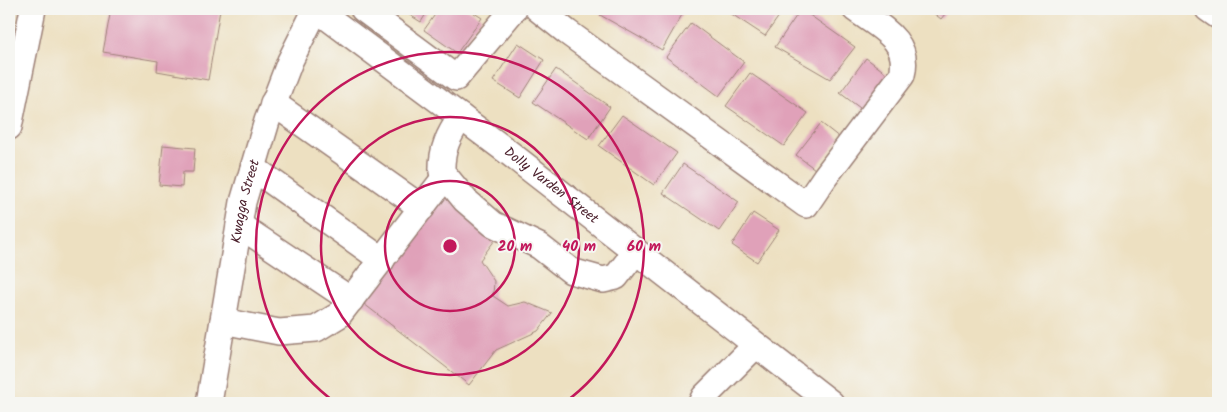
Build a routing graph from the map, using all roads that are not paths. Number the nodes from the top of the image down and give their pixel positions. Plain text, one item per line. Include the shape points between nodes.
1 (33, 9) edge
2 (316, 9) edge
3 (363, 9) edge
4 (514, 9) edge
5 (538, 9) edge
6 (855, 9) edge
7 (1208, 9) edge
8 (1218, 16) edge
9 (273, 103) junction
10 (461, 117) junction
11 (9, 127) edge
12 (253, 168) junction
13 (445, 178) junction
14 (422, 208) junction
15 (239, 225) junction
16 (636, 251) junction
17 (382, 260) junction
18 (351, 300) junction
19 (223, 321) junction
20 (756, 345) junction
21 (209, 403) edge
22 (701, 403) edge
23 (831, 403) edge

1 - 11 street
2 - 9 street, Kwagga Street
2 - 10 street, Dolly Varden Street
3 - 4 street via 456,78
5 - 6 street via 806,205 902,75 904,67 904,54 896,39
7 - 8 street
9 - 12 street, Kwagga Street
9 - 14 street
10 - 13 street via 443,149 442,172
10 - 16 street, Dolly Varden Street
12 - 15 street, Kwagga Street
12 - 17 street
13 - 14 street
13 - 16 street via 494,224 539,246 571,271 604,280 616,277
14 - 17 street
15 - 18 street
15 - 19 street, Kwagga Street
16 - 20 street, Dolly Varden Street
17 - 18 street
18 - 19 street via 339,315 316,329 279,332
19 - 21 street, Kwagga Street
20 - 22 street
20 - 23 street, Dolly Varden Street

